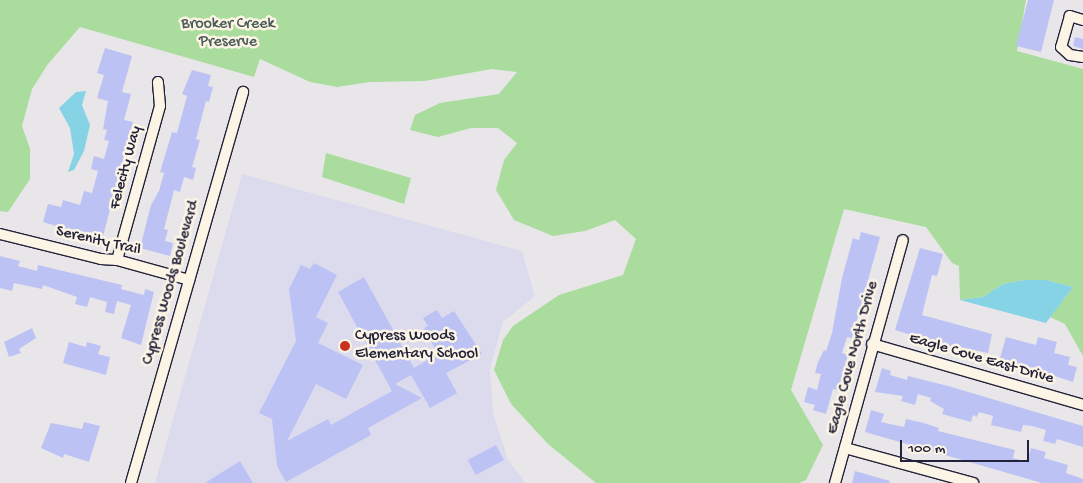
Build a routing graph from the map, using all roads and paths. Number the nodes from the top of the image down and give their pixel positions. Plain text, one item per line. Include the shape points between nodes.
1 (1083, 20) edge
2 (1083, 56) edge
3 (158, 82) dead end
4 (243, 92) dead end
5 (0, 234) edge
6 (903, 240) dead end
7 (117, 260) junction
8 (189, 280) junction
9 (872, 344) junction
10 (1083, 405) edge
11 (845, 448) junction
12 (131, 483) edge
13 (835, 483) edge
14 (973, 483) edge

1 - 2 street via 1070,16 1061,47 1070,55
3 - 7 street, Felecity Way via 160,106
4 - 8 street, Cypress Woods Boulevard
5 - 7 street, Serenity Trail
6 - 9 street, Eagle Cove North Drive
7 - 8 street, Serenity Trail
8 - 12 street, Cypress Woods Boulevard
9 - 10 street, Eagle Cove East Drive
9 - 11 street, Eagle Cove North Drive
11 - 13 street, Eagle Cove North Drive
11 - 14 street

